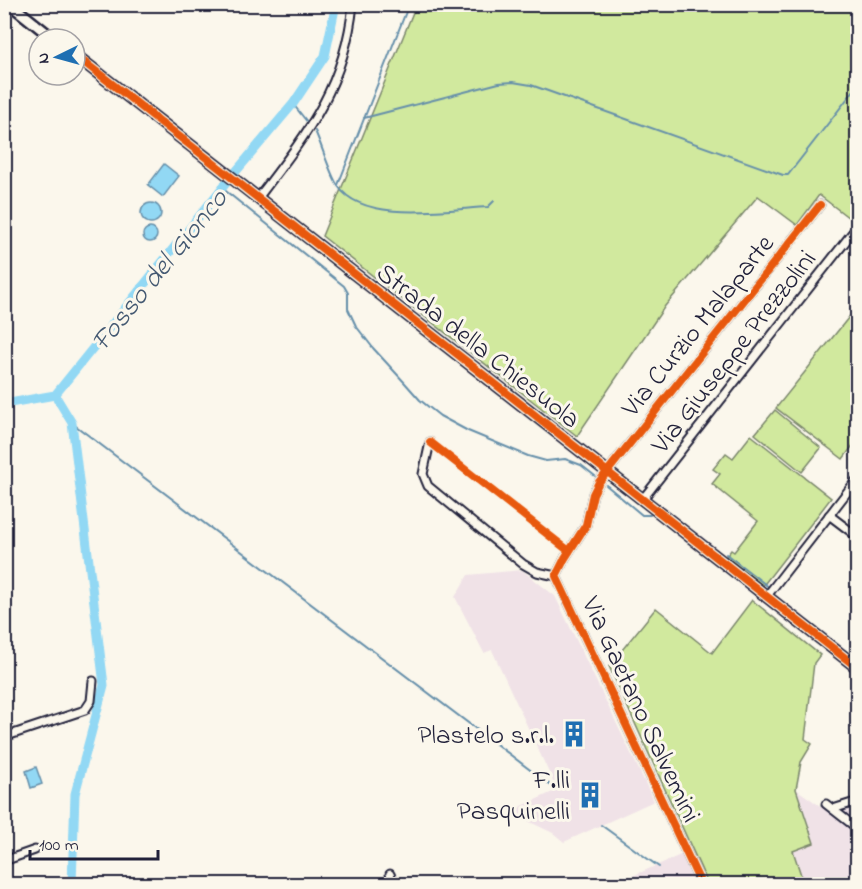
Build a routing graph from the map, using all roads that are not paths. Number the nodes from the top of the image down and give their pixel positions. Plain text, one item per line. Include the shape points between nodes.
1 (10, 4) edge
2 (353, 4) edge
3 (39, 27) edge
4 (87, 64) edge
5 (258, 198) junction
6 (819, 205) dead end
7 (858, 236) edge
8 (430, 442) dead end
9 (607, 472) junction
10 (858, 478) edge
11 (642, 500) junction
12 (829, 515) junction
13 (858, 537) edge
14 (556, 576) junction
15 (766, 597) junction
16 (858, 668) edge
17 (93, 681) dead end
18 (4, 737) edge
19 (858, 801) edge
20 (826, 804) dead end
21 (833, 809) junction
22 (858, 828) edge
23 (35, 850) dead end
24 (4, 861) edge
25 (390, 874) dead end
26 (394, 885) edge
27 (701, 885) edge

1 - 3 street
2 - 5 street via 345,54 326,99 308,132
4 - 5 street, Strada della Chiesuola
5 - 9 street, Strada della Chiesuola
6 - 9 street, Via Curzio Malaparte
7 - 11 street, Via Giuseppe Prezzolini via 853,232
8 - 14 street, Via Gaetano Salvemini via 423,474 428,486 523,564
9 - 11 street, Strada della Chiesuola
9 - 14 street, Via Gaetano Salvemini via 594,491 586,525
10 - 12 street
11 - 15 street, Strada della Chiesuola
12 - 13 street
12 - 15 street
14 - 27 street, Via Gaetano Salvemini
15 - 16 street, Strada della Chiesuola
17 - 18 street via 91,701 85,711
19 - 21 street
20 - 21 street
21 - 22 street
23 - 24 street
25 - 26 street

